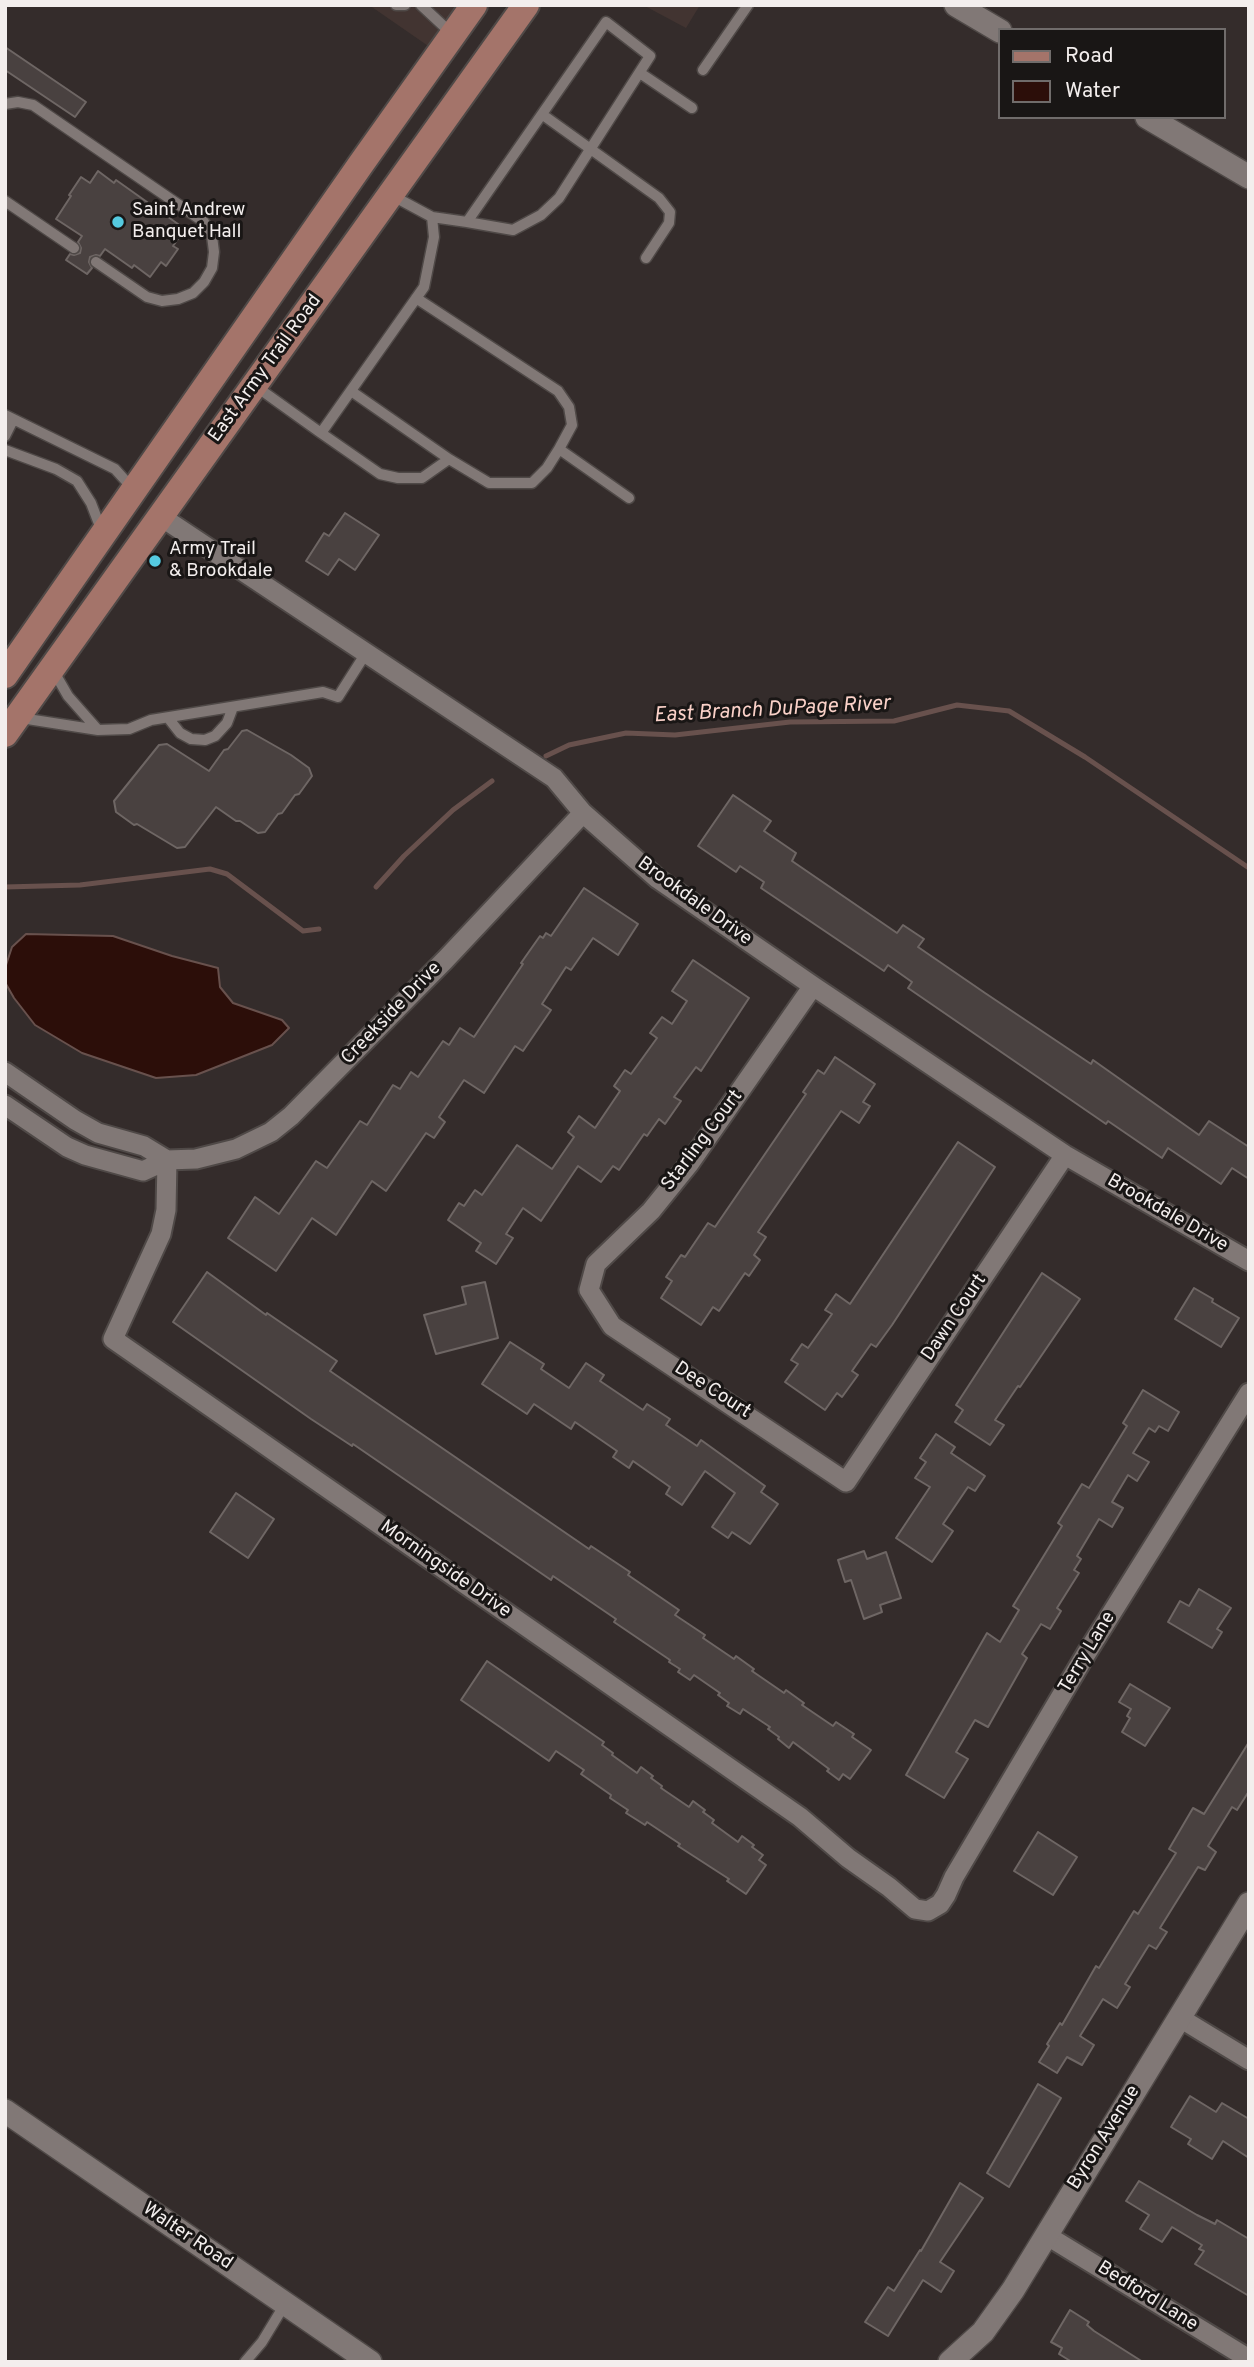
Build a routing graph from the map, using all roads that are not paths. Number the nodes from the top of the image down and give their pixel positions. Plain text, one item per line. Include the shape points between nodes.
1 (396, 5) edge
2 (405, 5) edge
3 (421, 5) edge
4 (474, 5) edge
5 (526, 5) edge
6 (748, 5) edge
7 (956, 5) edge
8 (998, 30) edge
9 (453, 35) junction
10 (703, 70) dead end
11 (640, 73) junction
12 (5, 104) edge
13 (692, 108) dead end
14 (543, 115) junction
15 (1150, 119) edge
16 (590, 150) junction
17 (1249, 177) edge
18 (391, 194) junction
19 (5, 201) edge
20 (432, 217) junction
21 (467, 222) junction
22 (74, 248) dead end
23 (646, 258) dead end
24 (96, 262) dead end
25 (416, 298) junction
26 (254, 386) junction
27 (351, 391) junction
28 (9, 417) edge
29 (321, 433) junction
30 (5, 436) edge
31 (559, 449) junction
32 (5, 450) edge
33 (449, 459) junction
34 (135, 490) junction
35 (629, 498) dead end
36 (153, 526) junction
37 (103, 535) junction
38 (366, 653) junction
39 (52, 668) junction
40 (5, 676) edge
41 (233, 708) junction
42 (169, 719) junction
43 (11, 725) edge
44 (98, 730) junction
45 (583, 813) junction
46 (813, 986) junction
47 (6, 1074) edge
48 (5, 1105) edge
49 (1065, 1155) junction
50 (167, 1160) junction
51 (1249, 1261) edge
52 (589, 1290) joint
53 (1249, 1393) edge
54 (846, 1482) joint
55 (1249, 1904) edge
56 (928, 1911) joint
57 (1180, 2018) junction
58 (1249, 2060) edge
59 (5, 2111) edge
60 (1046, 2235) junction
61 (285, 2304) junction
62 (1249, 2360) edge
63 (245, 2362) edge
64 (370, 2362) edge
65 (950, 2362) edge

1 - 2 lane
3 - 9 lane
4 - 9 main road, East Army Trail Road
5 - 18 main road, East Army Trail Road
6 - 10 lane
7 - 8 street
9 - 34 main road, East Army Trail Road
11 - 13 lane
11 - 14 lane via 650,57 606,22
11 - 16 lane
12 - 24 lane via 33,105 204,222 212,236 212,268 204,282 185,296 162,301 147,297
14 - 16 lane
14 - 21 lane
15 - 17 street
16 - 21 lane via 559,198 541,215 513,230
16 - 23 lane via 659,198 670,212 669,223
18 - 20 lane
18 - 26 main road, East Army Trail Road
19 - 22 lane
20 - 21 lane
20 - 25 lane via 424,287
25 - 27 lane
25 - 31 lane via 558,391 569,407 572,425
26 - 29 lane
26 - 36 main road, East Army Trail Road
27 - 29 lane
27 - 33 lane
28 - 30 lane
28 - 34 lane via 115,469
29 - 33 lane via 380,474 398,478 422,478
31 - 33 lane via 532,483 489,483
31 - 35 lane
32 - 37 lane via 77,481
34 - 36 main road
34 - 37 main road, East Army Trail Road
36 - 38 street, Brookdale Drive
36 - 39 main road, East Army Trail Road
37 - 40 main road, East Army Trail Road
38 - 41 lane via 338,697 323,692
38 - 45 street, Brookdale Drive via 554,778
39 - 43 main road, East Army Trail Road
39 - 44 lane via 68,696
41 - 42 lane
41 - 42 lane via 227,723 205,740 180,733
42 - 44 lane via 129,729
43 - 44 lane
45 - 46 street, Brookdale Drive via 658,879
45 - 50 street, Creekside Drive via 291,1116 236,1149 196,1159
46 - 49 street, Brookdale Drive
46 - 52 street, Starling Court via 689,1164 651,1211 596,1264
47 - 50 street via 98,1133 144,1146
48 - 50 street, Creekside Drive via 85,1155 143,1171
49 - 51 street, Brookdale Drive
49 - 54 street, Dawn Court
50 - 56 street, Morningside Drive via 161,1234 113,1339 800,1817 915,1909
52 - 54 street, Dee Court via 612,1326
53 - 56 street, Terry Lane via 1086,1654 940,1905
55 - 57 street, Byron Avenue
57 - 58 street
57 - 60 street, Byron Avenue
59 - 61 street, Walter Road
60 - 62 street, Bedford Lane
60 - 65 street, Byron Avenue via 996,2314
61 - 63 lane
61 - 64 street, Walter Road

